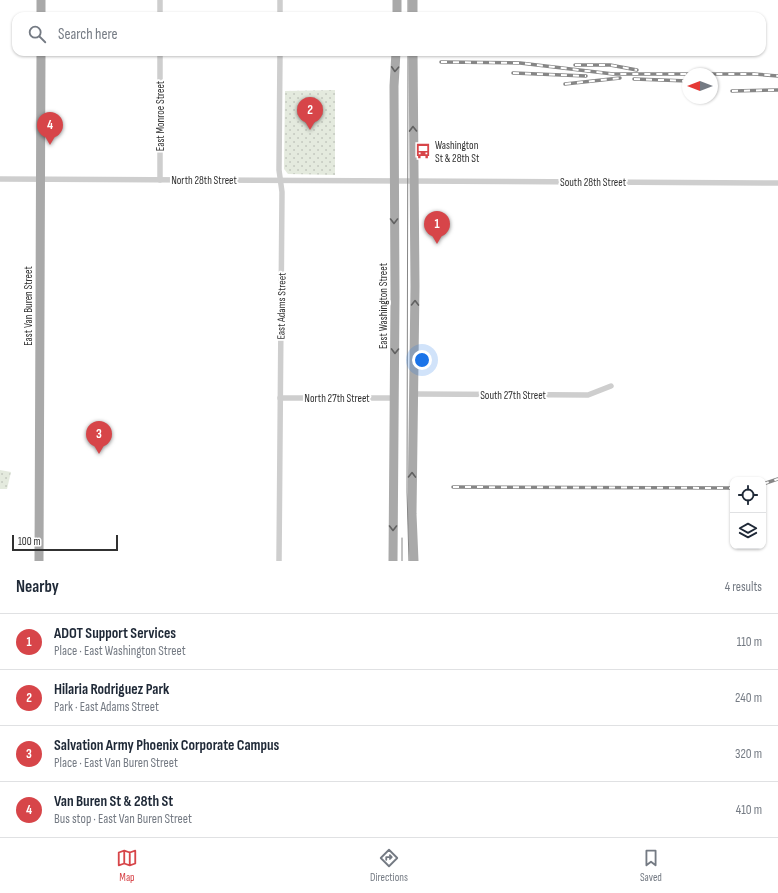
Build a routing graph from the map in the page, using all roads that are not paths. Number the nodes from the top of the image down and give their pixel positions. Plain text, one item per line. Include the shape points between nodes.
1 (41, 0) edge
2 (160, 0) edge
3 (280, 0) edge
4 (398, 0) edge
5 (413, 0) edge
6 (41, 12) edge
7 (160, 12) edge
8 (280, 12) edge
9 (397, 12) edge
10 (413, 12) edge
11 (41, 56) edge
12 (160, 56) edge
13 (280, 56) edge
14 (396, 56) edge
15 (413, 56) edge
16 (0, 179) edge
17 (41, 179) junction
18 (160, 180) junction
19 (281, 180) junction
20 (394, 182) junction
21 (411, 182) junction
22 (778, 183) edge
23 (611, 386) dead end
24 (413, 394) junction
25 (280, 398) junction
26 (394, 398) junction
27 (39, 561) edge
28 (279, 561) edge
29 (393, 561) edge
30 (414, 561) edge

1 - 6 main road
2 - 7 street
3 - 8 street
4 - 9 main road
5 - 10 main road
11 - 17 main road, East Van Buren Street
12 - 18 street, East Monroe Street
13 - 19 street, East Adams Street
14 -> 20 main road, East Washington Street
21 -> 15 main road
16 - 17 street, North 28th Street
17 - 18 street, North 28th Street
17 - 27 main road, East Van Buren Street
18 - 19 street, North 28th Street
19 - 20 street, North 28th Street
19 - 25 street, East Adams Street
20 - 21 street, North 28th Street
20 -> 26 main road, East Washington Street
21 - 22 street, South 28th Street
24 -> 21 main road via 415,286
23 - 24 street, South 27th Street via 588,395
30 -> 24 main road
25 - 26 street, North 27th Street
25 - 28 street, East Adams Street
26 -> 29 main road, East Washington Street

